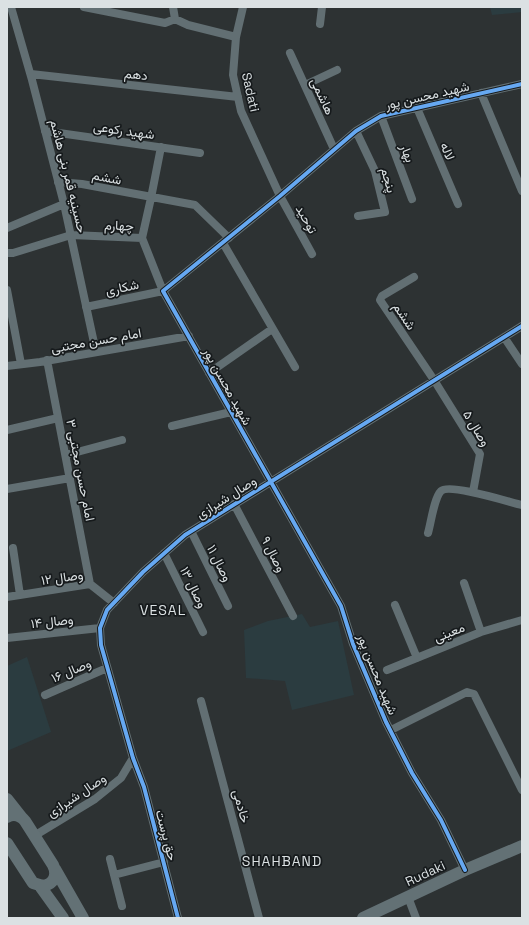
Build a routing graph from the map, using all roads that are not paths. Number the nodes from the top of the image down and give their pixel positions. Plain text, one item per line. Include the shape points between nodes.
1 (11, 7) edge
2 (84, 7) edge
3 (173, 7) edge
4 (243, 7) edge
5 (322, 7) edge
6 (175, 20) junction
7 (320, 24) dead end
8 (236, 37) junction
9 (290, 53) dead end
10 (337, 70) dead end
11 (31, 74) junction
12 (522, 84) edge
13 (305, 85) junction
14 (481, 94) junction
15 (238, 98) junction
16 (417, 108) junction
17 (381, 116) junction
18 (45, 131) junction
19 (356, 131) junction
20 (161, 147) junction
21 (334, 149) junction
22 (200, 153) dead end
23 (58, 182) junction
24 (522, 191) edge
25 (280, 196) junction
26 (152, 198) junction
27 (412, 199) dead end
28 (64, 204) junction
29 (458, 204) dead end
30 (358, 216) dead end
31 (7, 228) edge
32 (71, 235) junction
33 (142, 238) junction
34 (226, 240) junction
35 (7, 253) edge
36 (312, 254) dead end
37 (414, 277) dead end
38 (7, 290) edge
39 (163, 291) junction
40 (86, 307) junction
41 (522, 326) edge
42 (272, 328) junction
43 (189, 336) junction
44 (504, 337) junction
45 (96, 352) junction
46 (47, 360) junction
47 (21, 364) junction
48 (522, 364) edge
49 (7, 366) edge
50 (295, 367) dead end
51 (209, 373) junction
52 (434, 380) junction
53 (231, 412) junction
54 (58, 418) junction
55 (172, 426) dead end
56 (7, 430) edge
57 (122, 440) dead end
58 (66, 455) junction
59 (70, 478) junction
60 (270, 481) junction
61 (7, 489) edge
62 (473, 492) junction
63 (234, 504) junction
64 (522, 505) edge
65 (190, 531) junction
66 (428, 533) dead end
67 (13, 548) dead end
68 (164, 553) junction
69 (464, 583) dead end
70 (90, 584) junction
71 (20, 595) junction
72 (7, 597) edge
73 (114, 603) junction
74 (395, 605) dead end
75 (228, 606) dead end
76 (293, 616) dead end
77 (522, 620) edge
78 (100, 628) junction
79 (203, 632) dead end
80 (481, 632) junction
81 (7, 638) edge
82 (417, 658) junction
83 (107, 668) junction
84 (387, 670) dead end
85 (45, 694) dead end
86 (201, 701) dead end
87 (390, 730) junction
88 (132, 758) junction
89 (522, 790) edge
90 (7, 799) edge
91 (7, 816) edge
92 (22, 818) junction
93 (34, 836) junction
94 (7, 842) edge
95 (522, 846) edge
96 (110, 859) dead end
97 (164, 862) junction
98 (55, 869) junction
99 (465, 870) junction
100 (114, 875) junction
101 (40, 886) junction
102 (408, 897) junction
103 (122, 906) dead end
104 (63, 918) edge
105 (83, 918) edge
106 (178, 918) edge
107 (259, 918) edge
108 (363, 918) edge
109 (416, 918) edge

1 - 11 street, حسینیه قمر بنی هاشم
2 - 6 street via 165,23
3 - 6 street
4 - 8 street, Sadati
5 - 7 street
6 - 8 street
8 - 15 street, Sadati via 233,75
9 - 13 street, هاشمی
10 - 13 street
11 - 15 street, دهم
11 - 18 street, حسینیه قمر بنی هاشم
12 - 14 street, شهید محسن پور
13 - 21 street, هاشمی
14 - 16 street, شهید محسن پور
14 - 24 street
15 - 25 street, Sadati
16 - 17 street, شهید محسن پور
16 - 29 street, لاله
17 - 19 street, شهید محسن پور
17 - 27 street, بهار
18 - 20 street, شهید رکوعی
18 - 23 street, حسینیه قمر بنی هاشم
19 - 21 street, شهید محسن پور
19 - 30 street, پنجم via 375,170 385,212
20 - 22 street, شهید رکوعی
20 - 26 street
21 - 25 street, شهید محسن پور
23 - 26 street, ششم via 82,184
23 - 28 street, حسینیه قمر بنی هاشم
25 - 34 street, شهید محسن پور
25 - 36 street, توحید
26 - 33 street
26 - 34 street, ششم via 195,205
28 - 31 street
28 - 32 street, حسینیه قمر بنی هاشم
32 - 33 street, چهارم
32 - 35 street via 13,254
32 - 40 street, حسینیه قمر بنی هاشم
33 - 39 street
34 - 39 street, شهید محسن پور
34 - 42 street, ششم
37 - 52 street, ششم via 382,296 380,300
38 - 47 street
39 - 40 street, شکاری
39 - 43 street, شهید محسن پور
40 - 45 street, حسینیه قمر بنی هاشم
41 - 44 street, وصال شیرازی
42 - 50 street, ششم
42 - 51 street
43 - 45 street, امام حسن مجتبی
43 - 51 street, شهید محسن پور
44 - 48 street
44 - 52 street, وصال شیرازی
45 - 46 street, امام حسن مجتبی
46 - 47 street, امام حسن مجتبی
46 - 54 street, امام حسن مجتبی ۳
47 - 49 street, امام حسن مجتبی
51 - 53 street, شهید محسن پور
52 - 60 street, وصال شیرازی
52 - 62 street, وصال ۵ via 480,454
53 - 55 street
53 - 60 street, شهید محسن پور
54 - 56 street
54 - 58 street, امام حسن مجتبی ۳
57 - 58 street
58 - 59 street, امام حسن مجتبی ۳
59 - 61 street
59 - 70 street, امام حسن مجتبی ۳
60 - 63 street, وصال شیرازی
60 - 87 street, شهید محسن پور via 341,606 364,672
62 - 64 street
62 - 66 street via 447,488 441,491
63 - 65 street, وصال شیرازی
63 - 76 street, وصال ۹
65 - 68 street, وصال شیرازی
65 - 75 street, وصال ۱۱
67 - 71 street
68 - 73 street, وصال شیرازی
68 - 79 street, وصال ۱۳
69 - 80 street
70 - 71 street, وصال ۱۲
70 - 73 street, وصال ۱۲
71 - 72 street, وصال ۱۲
73 - 78 street, وصال شیرازی via 107,610
74 - 82 street
77 - 80 street, معینی
78 - 81 street, وصال ۱۴
78 - 83 street, وصال شیرازی
80 - 82 street, معینی
82 - 84 street, معینی
83 - 85 street, وصال ۱۶
83 - 88 street, وصال شیرازی
86 - 107 street, خادمی
87 - 89 street via 467,692 474,694
87 - 99 street, شهید محسن پور via 412,773 441,820
88 - 93 street, وصال شیرازی via 121,778 95,799
88 - 97 street, حق پرست via 144,787
90 - 92 main road
91 - 92 main road
92 - 93 main road
93 - 98 main road
94 - 101 main road via 33,883
95 - 99 main road, Rudaki
96 - 100 street
97 - 100 street
97 - 106 street, حق پرست
98 - 101 main road via 53,881
98 - 105 main road
99 - 102 main road, Rudaki
100 - 103 street
101 - 104 main road
102 - 108 main road, Rudaki
102 - 109 street

